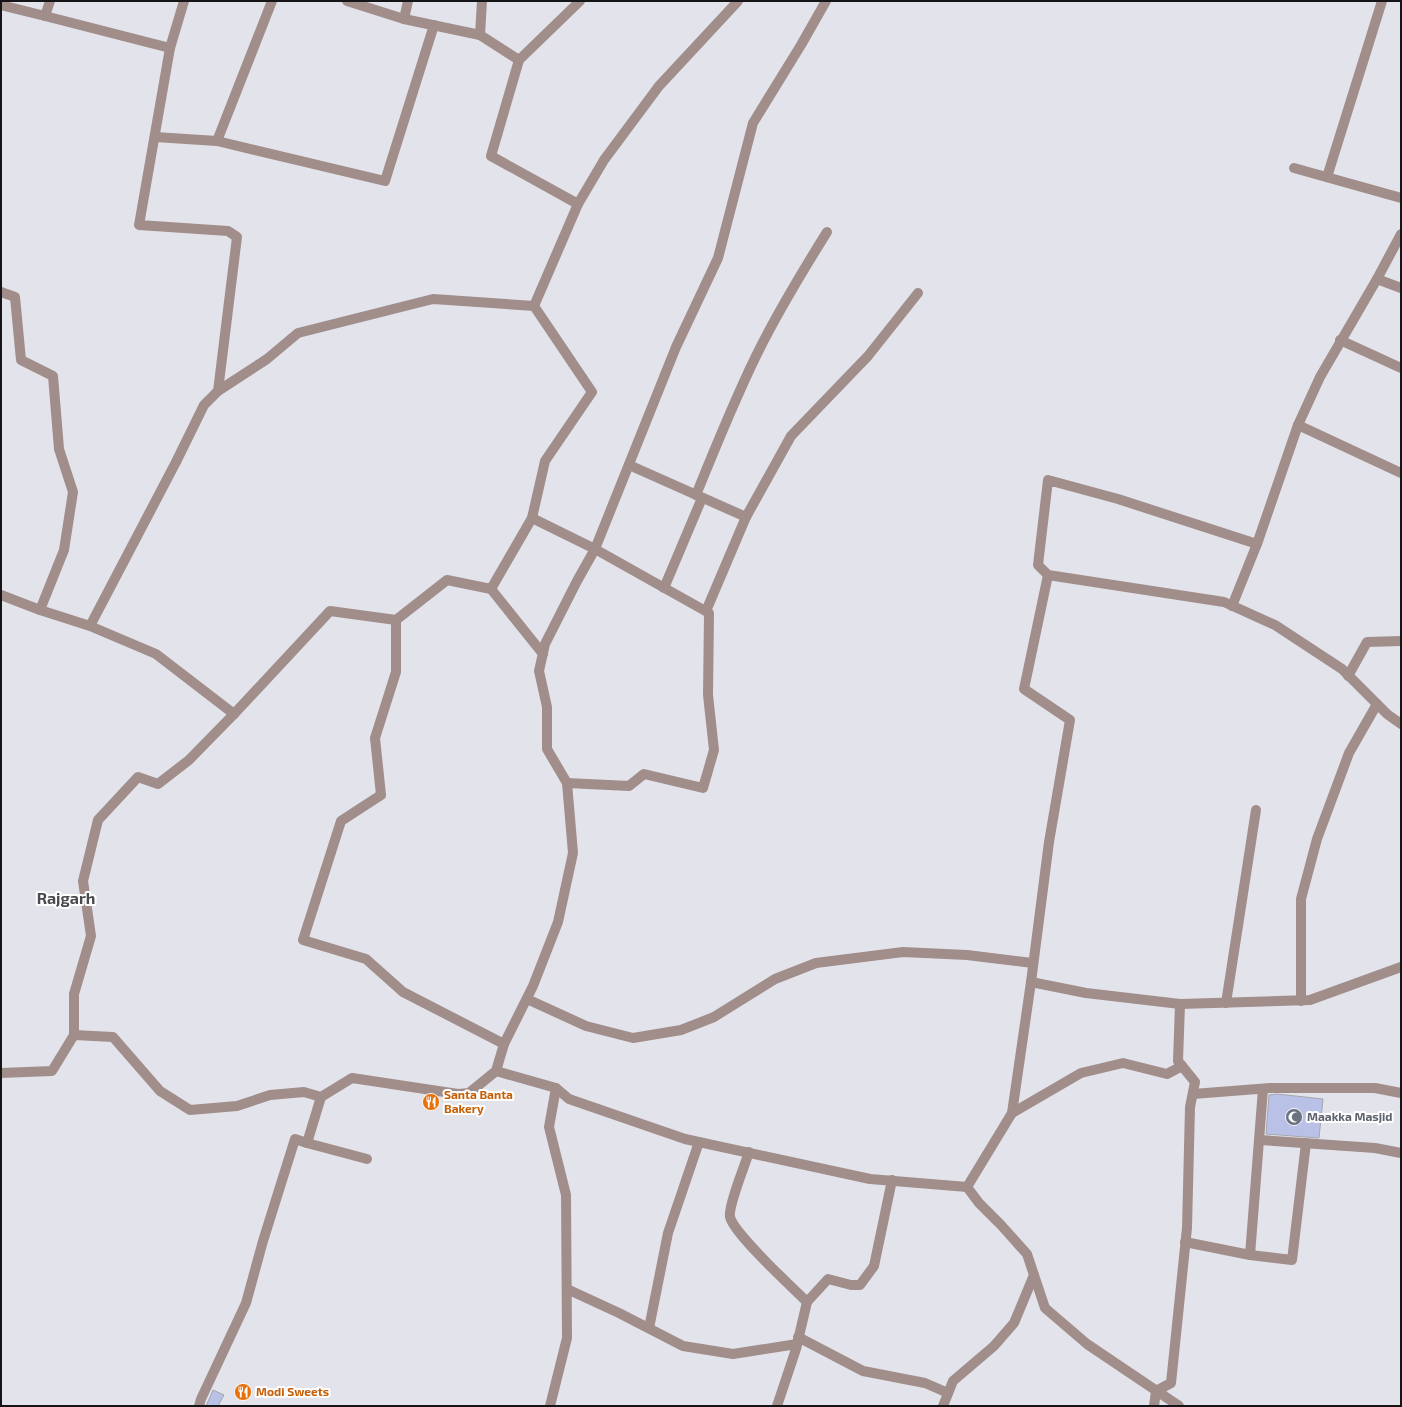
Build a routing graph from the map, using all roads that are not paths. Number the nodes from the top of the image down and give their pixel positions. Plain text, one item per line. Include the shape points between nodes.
1 (50, 1) edge
2 (184, 1) edge
3 (272, 1) edge
4 (347, 1) edge
5 (408, 1) edge
6 (482, 1) edge
7 (580, 1) edge
8 (738, 1) edge
9 (826, 1) edge
10 (1382, 1) edge
11 (1, 5) edge
12 (44, 16) junction
13 (404, 19) junction
14 (434, 25) junction
15 (480, 35) junction
16 (170, 48) junction
17 (519, 60) junction
18 (155, 137) junction
19 (217, 141) junction
20 (1294, 168) dead end
21 (1328, 177) junction
22 (1401, 198) edge
23 (578, 204) junction
24 (827, 232) dead end
25 (1401, 234) edge
26 (1377, 279) junction
27 (1401, 288) edge
28 (1, 292) edge
29 (918, 294) dead end
30 (534, 306) junction
31 (1340, 340) junction
32 (1401, 368) edge
33 (218, 391) junction
34 (1298, 425) junction
35 (629, 465) junction
36 (1401, 473) edge
37 (699, 496) junction
38 (746, 517) junction
39 (532, 518) junction
40 (1257, 544) junction
41 (595, 549) junction
42 (1048, 575) junction
43 (491, 588) junction
44 (664, 588) junction
45 (1, 595) edge
46 (1232, 606) junction
47 (40, 610) junction
48 (706, 612) junction
49 (396, 620) junction
50 (90, 626) junction
51 (1401, 641) edge
52 (543, 654) junction
53 (1348, 676) junction
54 (1377, 704) junction
55 (234, 714) junction
56 (1401, 724) edge
57 (567, 783) junction
58 (1256, 810) dead end
59 (1033, 963) junction
60 (1401, 967) edge
61 (1031, 982) junction
62 (527, 999) junction
63 (1301, 1001) junction
64 (1226, 1003) junction
65 (1180, 1004) junction
66 (74, 1035) junction
67 (504, 1044) junction
68 (1182, 1066) junction
69 (496, 1071) junction
70 (1, 1073) edge
71 (556, 1088) junction
72 (1263, 1089) junction
73 (1401, 1093) edge
74 (1193, 1094) junction
75 (321, 1098) junction
76 (1012, 1114) junction
77 (1260, 1140) junction
78 (699, 1142) junction
79 (307, 1143) junction
80 (1306, 1143) junction
81 (749, 1152) junction
82 (1401, 1153) edge
83 (367, 1159) dead end
84 (892, 1180) junction
85 (967, 1187) junction
86 (1185, 1242) junction
87 (1250, 1255) junction
88 (1034, 1275) junction
89 (567, 1289) junction
90 (807, 1302) junction
91 (649, 1328) junction
92 (798, 1341) junction
93 (1156, 1391) junction
94 (948, 1393) junction
95 (199, 1406) edge
96 (550, 1406) edge
97 (777, 1406) edge
98 (943, 1406) edge
99 (1154, 1406) edge
100 (1179, 1406) edge

1 - 12 street
2 - 16 street
3 - 19 street
4 - 13 street
5 - 13 street
6 - 15 street
7 - 17 street
8 - 23 street via 659,86 604,160
9 - 35 street via 753,122 718,258 676,347
10 - 21 street
11 - 12 street
12 - 16 street
13 - 14 street
14 - 15 street
14 - 19 street via 385,181
15 - 17 street
16 - 18 street
17 - 23 street via 491,156
18 - 19 street
18 - 33 street via 139,225 228,232 237,237
20 - 21 street
21 - 22 street
23 - 30 street
24 - 37 street via 798,277 756,355 722,431
25 - 26 street
26 - 27 street
26 - 31 street
28 - 47 street via 15,297 21,360 53,376 59,449 73,492 64,550
29 - 38 street via 868,356 791,436
30 - 33 street via 433,299 298,332 267,359
30 - 39 street via 592,392 545,461
31 - 32 street
31 - 34 street
33 - 50 street via 204,405
34 - 36 street
34 - 40 street
35 - 37 street
35 - 41 street
37 - 38 street
37 - 44 street
38 - 48 street
39 - 41 street
39 - 43 street
40 - 42 street via 1118,499 1048,480 1038,565
40 - 46 street
41 - 44 street
41 - 52 street via 545,644
42 - 46 street via 1224,602
42 - 59 street via 1024,689 1070,720 1049,842
43 - 49 street via 448,580
43 - 52 street
44 - 48 street
45 - 47 street
46 - 53 street via 1275,625 1342,669
47 - 50 street
48 - 57 street via 710,613 708,695 714,750 703,788 644,774 629,786
49 - 55 street via 330,611
49 - 67 street via 396,672 375,738 381,795 341,821 303,940 366,959 403,992
50 - 55 street via 156,654
51 - 53 street via 1367,642
52 - 57 street via 539,671 547,707 547,749
53 - 54 street
54 - 56 street
54 - 63 street via 1349,753 1317,839 1301,898
55 - 66 street via 189,760 158,784 138,777 98,820 83,881 91,936 74,994
57 - 62 street via 573,853 558,922
58 - 64 street
59 - 61 street
59 - 62 street via 967,954 903,952 816,963 775,979 714,1017 681,1030 633,1038 586,1026
60 - 63 street
61 - 65 street via 1086,993
61 - 76 street
62 - 67 street
63 - 64 street
64 - 65 street
65 - 68 street via 1178,1061
66 - 70 street via 52,1071
66 - 75 street via 112,1037 160,1091 190,1110 237,1106 270,1096 304,1092
67 - 69 street
68 - 74 street via 1195,1082
68 - 76 street via 1167,1074 1123,1063 1081,1073
69 - 71 street
69 - 75 street via 469,1093 458,1094 352,1078
71 - 78 street via 569,1099
71 - 89 street via 548,1127 566,1195
72 - 73 street via 1375,1088
72 - 74 street
72 - 77 street
74 - 86 street via 1190,1107
75 - 79 street
76 - 85 street
77 - 80 street
77 - 87 street
78 - 81 street
78 - 91 street via 668,1233
79 - 83 street
79 - 95 street via 295,1139 246,1303
80 - 82 street via 1376,1148
80 - 87 street via 1292,1260
81 - 84 street via 870,1178
81 - 90 street via 732,1201 730,1217 740,1235
84 - 85 street
84 - 90 street via 874,1266 860,1285 828,1279
85 - 88 street via 1027,1254
86 - 87 street
86 - 93 street via 1171,1383
88 - 93 street via 1045,1308 1087,1344
88 - 94 street via 1014,1323 994,1346 953,1381
89 - 91 street
89 - 96 street via 567,1338
90 - 92 street
91 - 92 street via 683,1346 733,1354
92 - 94 street via 863,1371 924,1383
92 - 97 street
93 - 99 street
93 - 100 street
94 - 98 street

